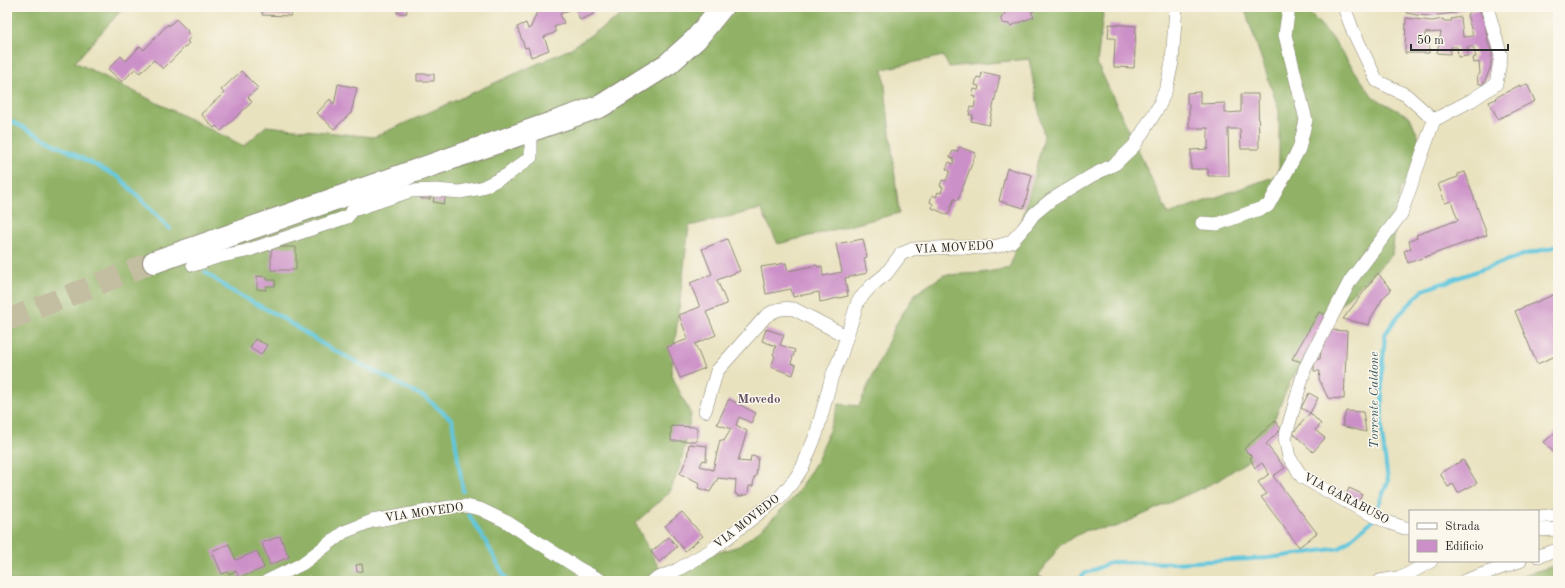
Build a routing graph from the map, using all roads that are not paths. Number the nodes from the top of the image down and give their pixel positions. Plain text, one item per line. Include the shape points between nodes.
1 (722, 7) edge
2 (1176, 7) edge
3 (1289, 7) edge
4 (1344, 7) edge
5 (1487, 7) edge
6 (1434, 120) junction
7 (533, 129) junction
8 (1202, 223) dead end
9 (154, 262) tunnel mouth
10 (192, 265) dead end
11 (846, 336) junction
12 (705, 411) dead end
13 (1558, 515) edge
14 (1539, 517) edge
15 (1409, 528) edge
16 (1558, 529) edge
17 (1539, 530) edge
18 (1558, 550) edge
19 (1539, 556) edge
20 (1429, 562) edge
21 (1517, 562) edge
22 (267, 581) edge
23 (602, 581) edge
24 (652, 581) edge
25 (1380, 581) edge
26 (1464, 581) edge

1 - 7 highway via 696,40 668,64 600,106
2 - 11 street, VIA MOVEDO via 1172,62 1166,86 1159,106 1134,146 1115,164 1051,200 1034,214 1011,242 981,248 913,249 901,254 886,274 858,301
3 - 8 street via 1285,35 1306,120 1299,149 1268,206 1217,224
4 - 6 street via 1377,81 1406,95
5 - 6 street via 1501,56 1496,84
6 - 15 street, VIA GARABUSO via 1401,214 1350,281 1305,368 1285,438 1289,457 1302,477 1358,508 1390,523
7 - 9 highway
7 - 10 street via 531,157 507,175 481,188 460,192 410,191 353,210 347,217 246,251
11 - 12 street via 794,309 774,310 717,371
11 - 24 street, VIA MOVEDO via 809,454 781,496 710,551
13 - 14 street
16 - 17 street
18 - 19 street
20 - 25 street via 1403,577
21 - 26 street
22 - 23 street, VIA MOVEDO via 302,564 344,532 372,521 466,506 480,509 508,522

